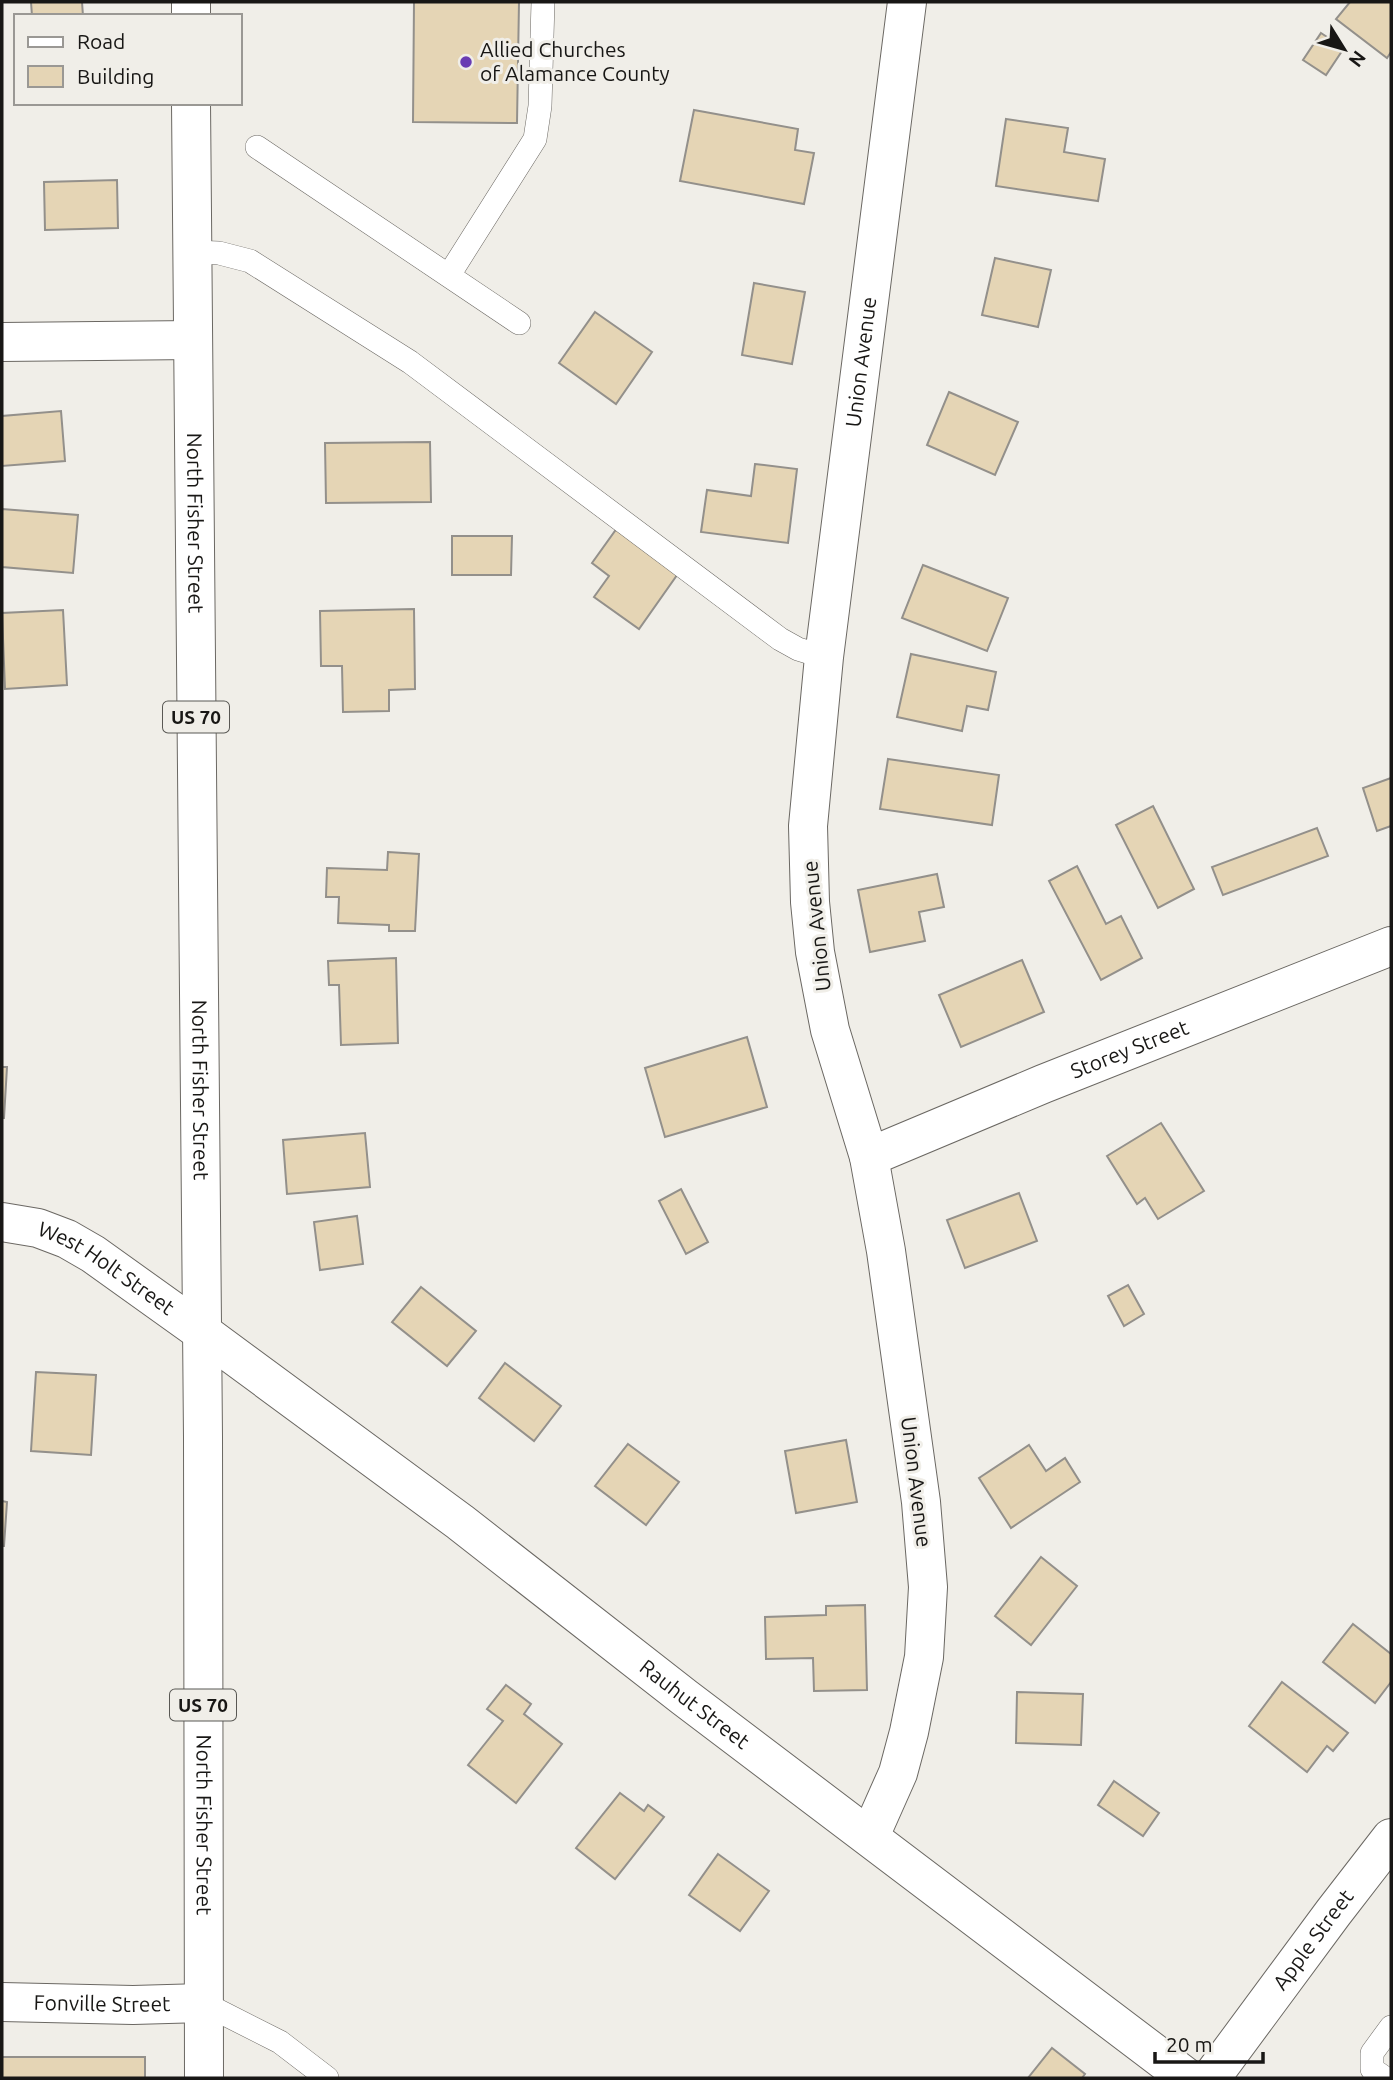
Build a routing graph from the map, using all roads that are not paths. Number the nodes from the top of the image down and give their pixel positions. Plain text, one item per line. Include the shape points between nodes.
1 (543, 2) edge
2 (906, 2) edge
3 (191, 105) edge
4 (257, 147) dead end
5 (193, 252) junction
6 (449, 275) junction
7 (519, 323) dead end
8 (193, 340) junction
9 (2, 342) edge
10 (824, 657) junction
11 (1391, 946) edge
12 (869, 1157) junction
13 (2, 1222) edge
14 (202, 1332) junction
15 (870, 1836) junction
16 (1391, 1838) edge
17 (2, 2002) edge
18 (203, 2003) junction
19 (1391, 2027) edge
20 (1379, 2073) edge
21 (204, 2078) edge
22 (327, 2078) edge
23 (1187, 2078) edge
24 (1211, 2078) edge

1 - 6 lane via 535,139
2 - 10 main road, Union Avenue
3 - 5 main road, North Fisher Street / US 70
4 - 6 lane
5 - 8 main road, North Fisher Street / US 70
5 - 10 lane via 250,261 410,362 780,639
6 - 7 lane
8 - 9 main road
8 - 14 main road, North Fisher Street / US 70
10 - 12 main road, Union Avenue via 808,826 810,902 830,1030
11 - 12 main road, Storey Street
12 - 15 main road, Union Avenue via 921,1502 928,1587 923,1657 909,1732 898,1773
13 - 14 main road, West Holt Street via 38,1227 67,1239
14 - 15 main road, Rauhut Street via 460,1522
14 - 18 main road, North Fisher Street / US 70
15 - 23 main road, Rauhut Street
16 - 24 main road, Apple Street
17 - 18 main road, Fonville Street
18 - 21 main road, North Fisher Street / US 70
18 - 22 lane via 280,2042
19 - 20 lane via 1371,2053

